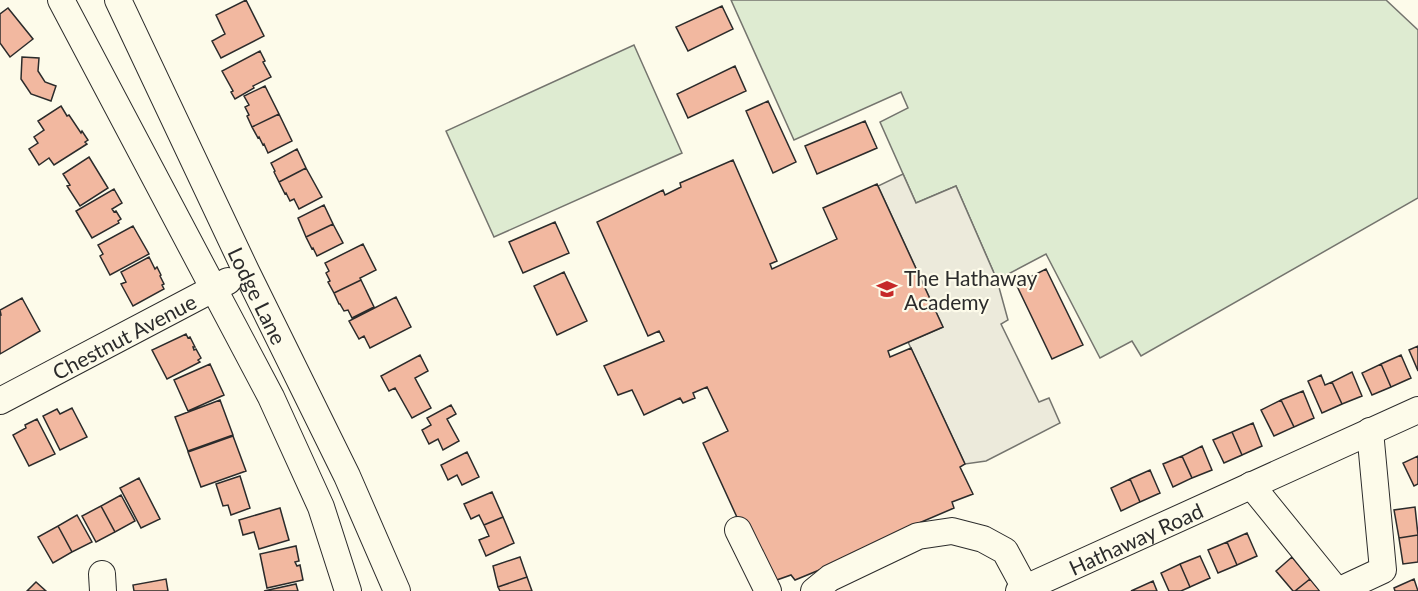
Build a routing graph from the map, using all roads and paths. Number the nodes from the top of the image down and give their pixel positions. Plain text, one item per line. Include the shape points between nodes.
1 (61, 0) edge
2 (118, 0) edge
3 (246, 271) junction
4 (213, 289) junction
5 (0, 401) edge
6 (1418, 410) edge
7 (1370, 431) junction
8 (1251, 485) junction
9 (738, 530) dead end
10 (1022, 590) edge
11 (348, 591) edge
12 (397, 591) edge
13 (768, 591) edge
14 (813, 591) edge
15 (1338, 591) edge

1 - 4 street
2 - 3 street, Lodge Lane
3 - 4 street, Chestnut Avenue
3 - 12 street, Lodge Lane via 347,476
4 - 5 street, Chestnut Avenue
4 - 11 street via 271,398 321,507
6 - 7 street, Hathaway Road
7 - 8 street, Hathaway Road
7 - 15 street via 1383,570
8 - 10 street, Hathaway Road
8 - 15 street
9 - 13 street
10 - 14 street via 1005,551 983,539 952,531 918,536 830,578

